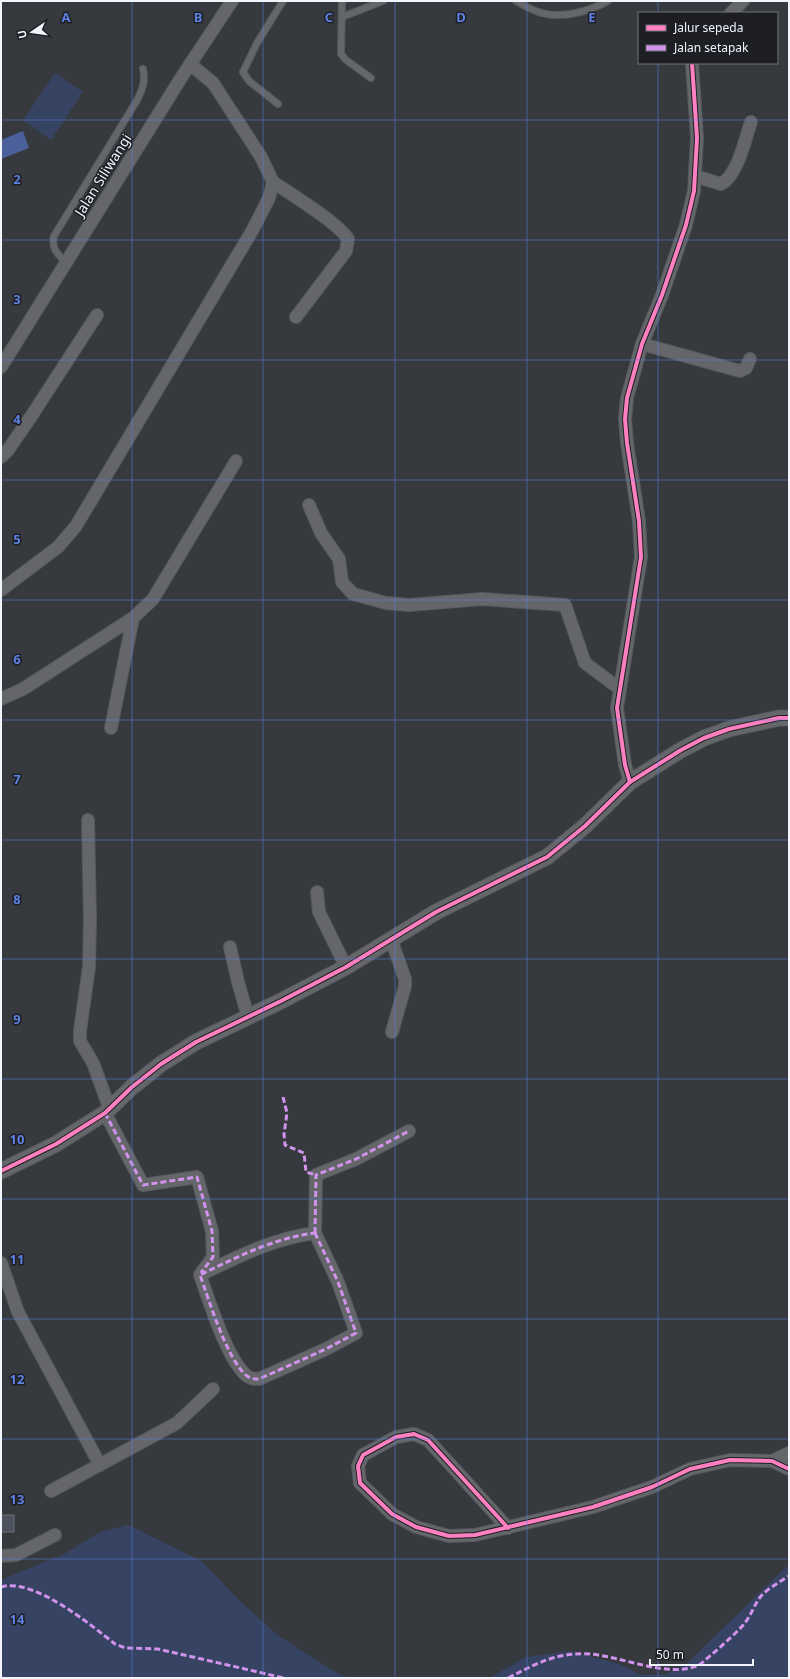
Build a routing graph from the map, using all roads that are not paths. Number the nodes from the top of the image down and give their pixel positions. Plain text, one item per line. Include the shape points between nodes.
1 (232, 1) edge
2 (283, 1) edge
3 (342, 1) edge
4 (383, 1) edge
5 (516, 1) edge
6 (608, 1) edge
7 (743, 1) edge
8 (732, 12) edge
9 (342, 18) junction
10 (190, 64) junction
11 (692, 64) edge
12 (143, 69) dead end
13 (371, 78) dead end
14 (278, 104) dead end
15 (751, 122) dead end
16 (695, 176) junction
17 (273, 182) junction
18 (66, 263) junction
19 (97, 315) dead end
20 (296, 318) dead end
21 (642, 344) junction
22 (750, 359) dead end
23 (1, 367) edge
24 (1, 457) edge
25 (236, 461) dead end
26 (309, 505) dead end
27 (1, 590) edge
28 (133, 618) junction
29 (620, 689) junction
30 (1, 699) edge
31 (789, 718) edge
32 (111, 728) dead end
33 (630, 782) junction
34 (88, 820) dead end
35 (317, 892) dead end
36 (391, 939) junction
37 (230, 947) dead end
38 (346, 967) junction
39 (248, 1017) junction
40 (392, 1032) dead end
41 (107, 1110) junction
42 (409, 1131) dead end
43 (1, 1170) edge
44 (315, 1233) junction
45 (1, 1262) edge
46 (200, 1275) junction
47 (213, 1389) dead end
48 (789, 1453) edge
49 (772, 1461) junction
50 (100, 1465) junction
51 (789, 1468) edge
52 (51, 1491) dead end
53 (508, 1528) junction
54 (55, 1535) dead end
55 (1, 1556) edge

1 - 10 street, Jalan Siliwangi
2 - 14 lane via 243,69 246,78
3 - 9 lane
4 - 9 lane
5 - 6 lane via 532,10 550,15 570,14
7 - 8 street
9 - 13 lane via 341,54
10 - 17 street via 213,83 261,157
10 - 18 street, Jalan Siliwangi
11 - 16 street via 697,130
12 - 18 lane via 145,77 141,94 54,236 54,249
15 - 16 street via 733,172 727,180 721,184
16 - 21 street via 686,225
17 - 20 street via 330,222 348,239 346,251
17 - 27 street via 269,198 252,231 76,526 58,547
18 - 23 street, Jalan Siliwangi
19 - 24 street via 32,415
21 - 22 street via 740,372 746,368
21 - 29 street via 627,398 625,419 640,521 641,557
25 - 28 street via 153,599
26 - 29 street via 321,533 339,559 342,582 353,594 386,603 409,605 482,599 565,605 585,663
28 - 30 street via 23,689
28 - 32 street
29 - 33 street via 618,721
31 - 33 street via 729,729 704,738
33 - 36 street via 585,826 546,857 436,912
34 - 41 street via 89,967 80,1041 93,1063
35 - 38 street via 320,912
36 - 38 street
36 - 40 street via 405,979
37 - 39 street
38 - 39 street
39 - 41 street via 175,1054
41 - 43 street via 56,1144 23,1162
41 - 46 street via 143,1185 197,1177 212,1231 213,1258
42 - 44 street via 356,1159 316,1175
44 - 46 street via 298,1235 254,1248
44 - 46 street via 338,1282 356,1333 259,1379 248,1377 240,1369 226,1342
45 - 50 street via 18,1312
47 - 50 street via 177,1423
48 - 49 street
49 - 51 street
49 - 53 street via 730,1460 690,1469 652,1487 592,1507
50 - 52 street
53 - 53 street via 475,1535 449,1536 416,1527 392,1514 360,1482 358,1466 363,1455 396,1437 414,1434 428,1440
54 - 55 street via 16,1555

